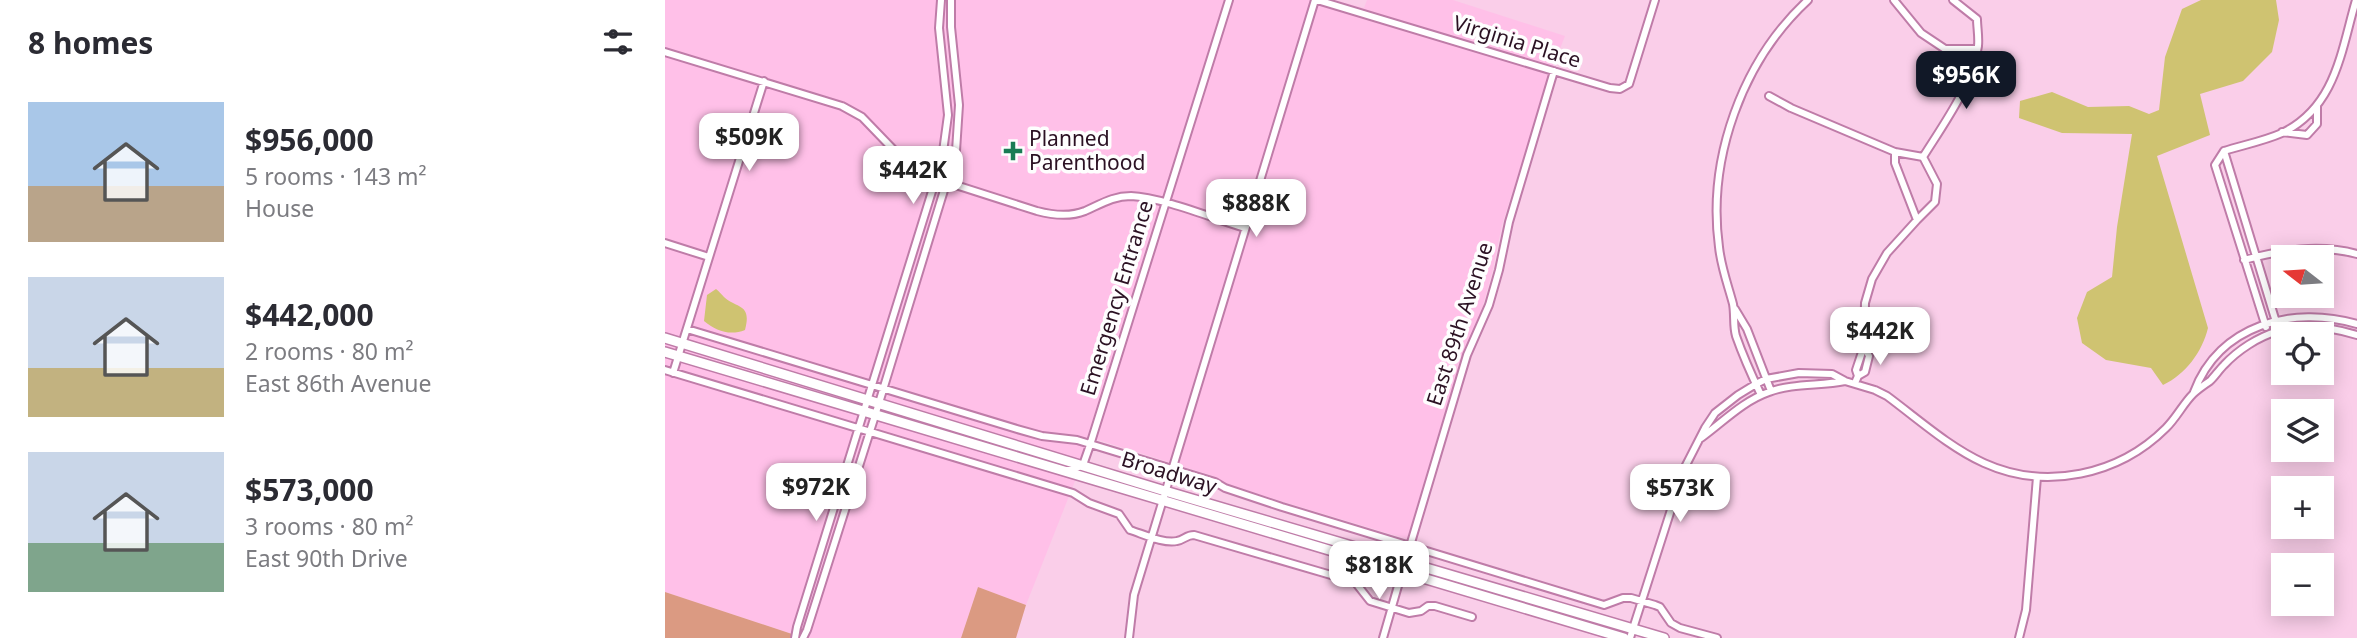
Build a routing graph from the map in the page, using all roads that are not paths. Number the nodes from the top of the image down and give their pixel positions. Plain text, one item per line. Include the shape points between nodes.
1 (941, 0) edge
2 (951, 0) edge
3 (1229, 0) edge
4 (1316, 0) edge
5 (1654, 0) edge
6 (1808, 0) edge
7 (1894, 0) edge
8 (1953, 0) edge
9 (2357, 0) edge
10 (2354, 19) edge
11 (1977, 50) junction
12 (665, 52) edge
13 (1554, 71) junction
14 (764, 81) junction
15 (1769, 96) dead end
16 (2317, 106) junction
17 (2282, 132) junction
18 (2224, 151) junction
19 (1895, 152) junction
20 (1923, 157) junction
21 (935, 180) junction
22 (947, 184) junction
23 (1164, 203) junction
24 (1917, 220) junction
25 (1245, 228) junction
26 (665, 243) edge
27 (2357, 254) edge
28 (709, 257) junction
29 (2256, 257) junction
30 (2245, 260) junction
31 (1733, 308) junction
32 (2276, 321) junction
33 (2357, 324) edge
34 (2265, 325) junction
35 (687, 329) junction
36 (2334, 331) edge
37 (2271, 334) edge
38 (2268, 335) junction
39 (2357, 335) edge
40 (665, 338) edge
41 (682, 344) junction
42 (665, 352) edge
43 (678, 356) junction
44 (665, 370) edge
45 (673, 373) junction
46 (1766, 379) junction
47 (1856, 380) junction
48 (1845, 381) junction
49 (1756, 384) junction
50 (873, 386) junction
51 (884, 389) junction
52 (1770, 391) junction
53 (2193, 394) junction
54 (1761, 395) junction
55 (869, 399) junction
56 (880, 402) junction
57 (864, 411) junction
58 (875, 415) junction
59 (859, 429) junction
60 (870, 432) junction
61 (1700, 439) junction
62 (1090, 445) junction
63 (1083, 465) junction
64 (1172, 470) junction
65 (1063, 471) junction
66 (2037, 477) junction
67 (1164, 496) junction
68 (1152, 536) junction
69 (1410, 546) junction
70 (1402, 572) junction
71 (1642, 601) junction
72 (1391, 608) junction
73 (1472, 617) dead end
74 (1632, 634) edge
75 (795, 638) edge
76 (803, 638) edge
77 (1129, 638) edge
78 (1383, 638) edge
79 (1624, 638) edge
80 (1664, 638) edge
81 (1717, 638) edge
82 (2019, 638) edge

1 - 21 street via 939,28 949,115
2 - 22 street via 959,105
3 - 23 street, Emergency Entrance
4 - 13 street, Virginia Place
4 - 25 street
5 - 13 street, Virginia Place via 1626,87 1610,88
6 - 31 street via 1751,76 1724,147 1719,245
7 - 11 street via 1921,33 1945,49
8 - 11 street via 1976,19
9 - 10 street
10 - 16 street via 2331,86
11 - 20 street via 1969,77
12 - 14 street
13 - 69 street, East 89th Avenue via 1496,281 1467,355
14 - 21 street via 855,112 907,166
14 - 28 street
15 - 19 street
16 - 17 street
16 - 17 street via 2317,124 2307,135
17 - 18 street
18 - 29 street
18 - 30 street via 2215,165
19 - 20 street
19 - 24 street
20 - 24 street via 1937,184 1935,202
21 - 22 street
21 - 50 street
22 - 23 street via 1048,214 1072,214 1121,197
22 - 51 street
23 - 25 street
23 - 62 street, Emergency Entrance
24 - 47 street via 1887,253 1872,279
25 - 64 street
26 - 28 street
27 - 29 street via 2302,249
28 - 35 street
29 - 30 street
29 - 32 street
30 - 34 street
31 - 46 street via 1747,329
31 - 49 street via 1735,334
32 - 33 street via 2303,316
32 - 34 street
34 - 38 street
34 - 53 street via 2216,355 2201,373
35 - 41 street
35 - 50 street
36 - 39 street
37 - 38 street
38 - 53 street via 2238,351
40 - 41 main road, Broadway
41 - 43 street
41 - 55 main road, Broadway
42 - 43 main road, Broadway
43 - 45 street
43 - 57 main road, Broadway
44 - 45 street
45 - 59 street
46 - 48 street via 1820,372
46 - 49 street
46 - 52 street
47 - 48 street
47 - 66 street via 1887,396 1974,457
48 - 52 street
49 - 54 street
49 - 61 street via 1715,413
50 - 51 street
50 - 55 street
51 - 56 street
51 - 62 street via 1017,429
52 - 54 street
53 - 66 street via 2169,425 2124,459 2087,473
54 - 61 street
55 - 56 main road, Broadway
55 - 57 street
56 - 58 street
56 - 63 main road, Broadway
57 - 58 main road, Broadway
57 - 59 street
58 - 60 street
58 - 65 main road, Broadway
59 - 60 street
59 - 75 street
60 - 68 street via 1073,493 1119,514 1129,530
60 - 76 street
61 - 71 street via 1683,469
62 - 63 street, Emergency Entrance
62 - 64 street
63 - 65 street
63 - 67 main road, Broadway
64 - 67 street
64 - 69 street
65 - 67 main road, Broadway
66 - 82 street via 2026,610
67 - 68 street
67 - 70 main road, Broadway
67 - 74 main road, Broadway
68 - 72 street via 1175,542 1193,535 1355,582 1370,601
68 - 77 street via 1134,595
69 - 71 street via 1604,605 1623,598
70 - 72 street
70 - 79 main road, Broadway
71 - 74 street
71 - 81 street via 1660,607 1666,618 1681,628
72 - 73 street via 1409,613 1436,606
72 - 78 street
74 - 80 main road, Broadway

